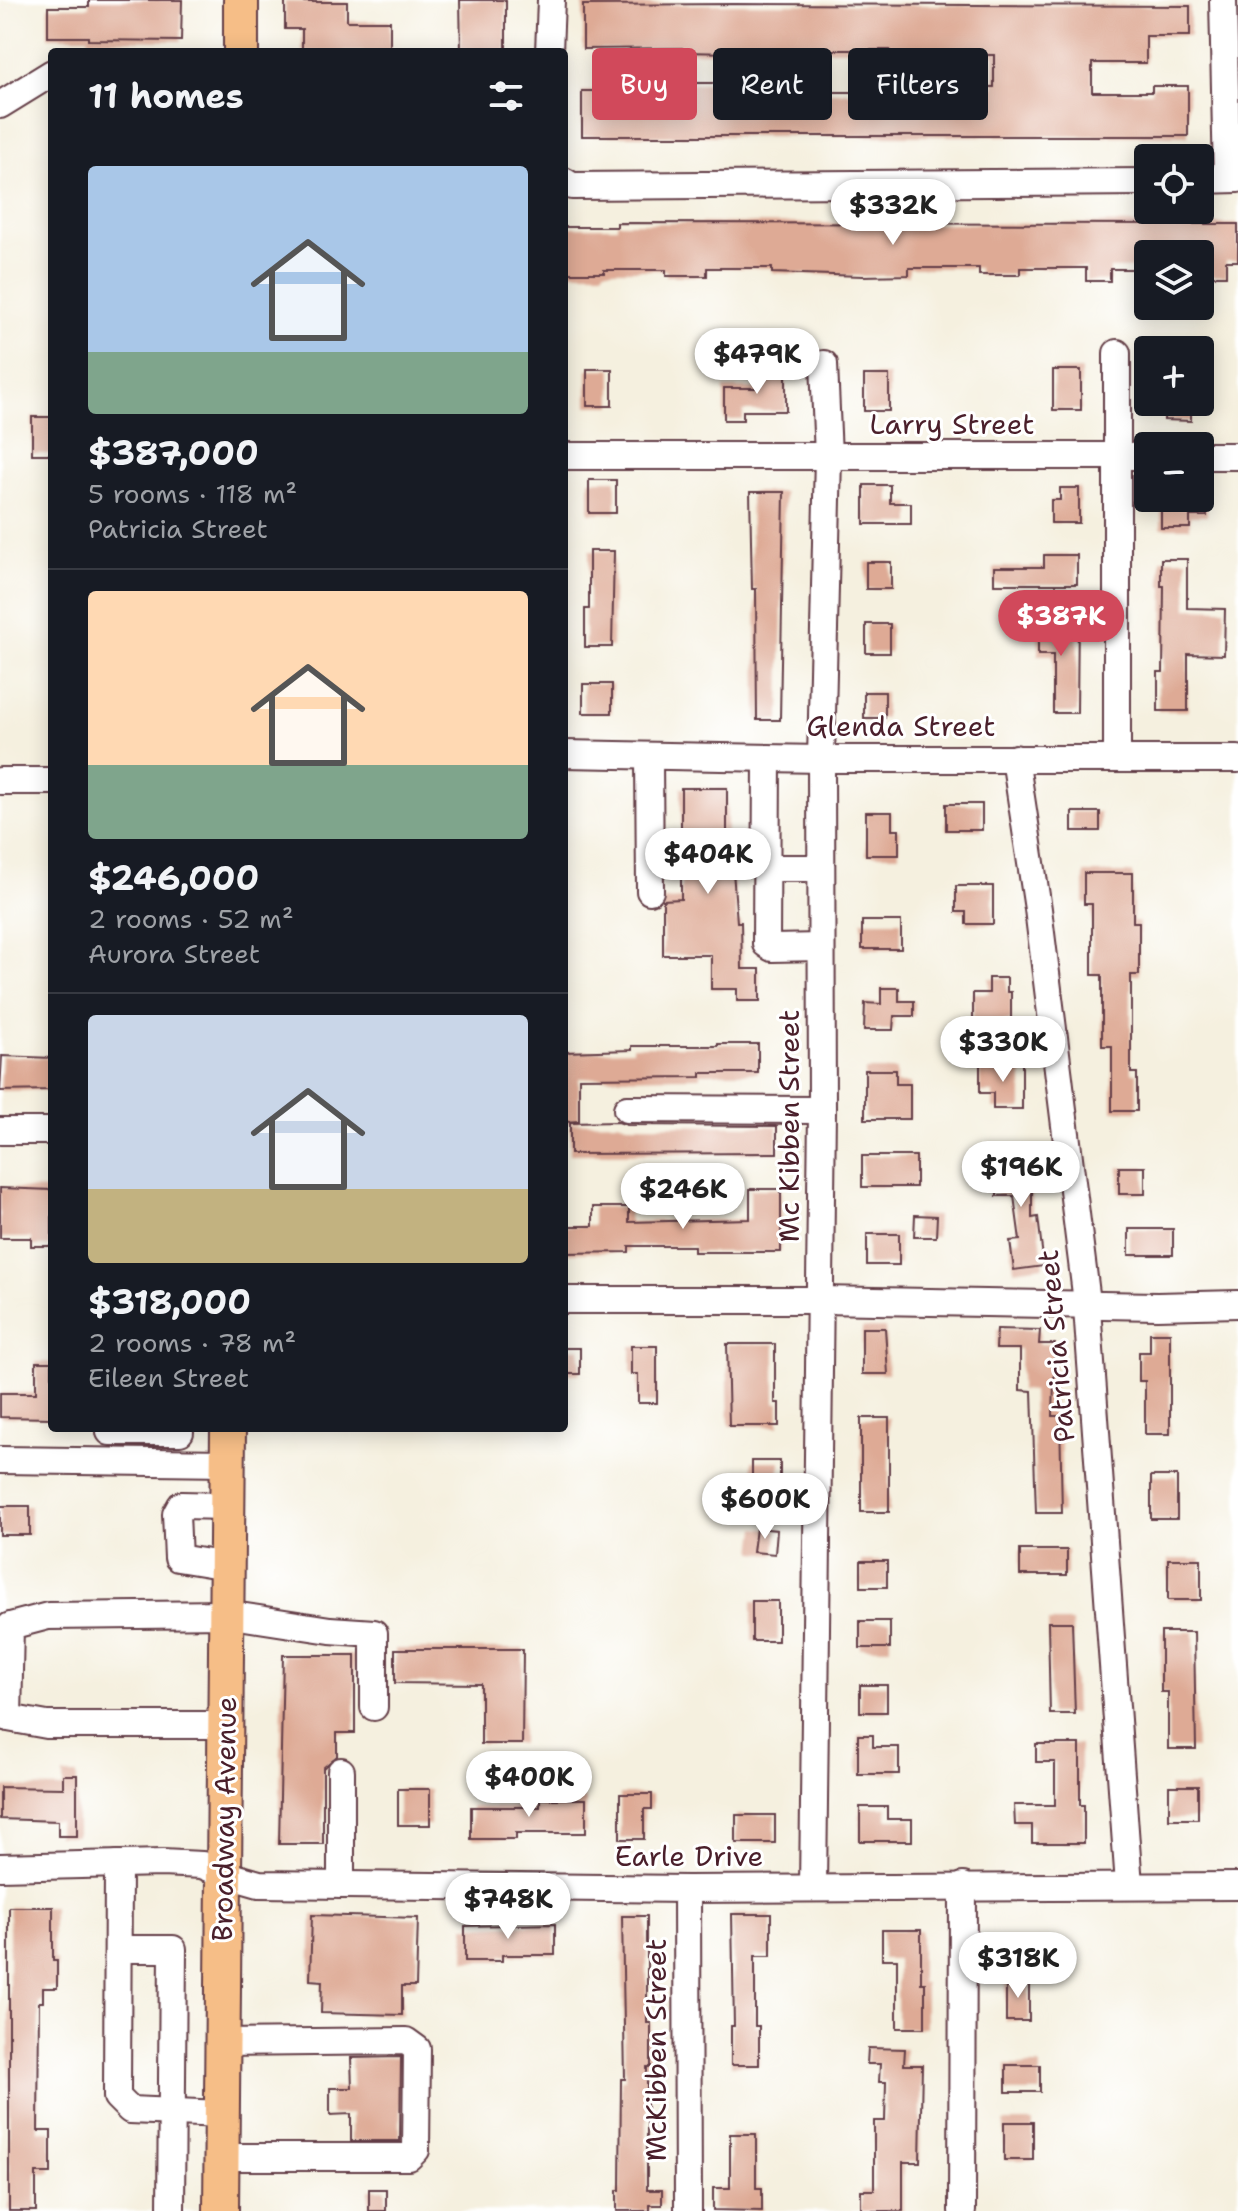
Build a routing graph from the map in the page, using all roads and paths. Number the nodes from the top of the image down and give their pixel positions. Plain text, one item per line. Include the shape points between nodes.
1 (241, 0) edge
2 (551, 0) edge
3 (1223, 0) edge
4 (241, 48) edge
5 (549, 48) edge
6 (48, 75) edge
7 (0, 105) edge
8 (1233, 179) edge
9 (1134, 182) edge
10 (568, 184) edge
11 (1117, 353) dead end
12 (824, 364) dead end
13 (568, 456) edge
14 (828, 456) junction
15 (1117, 456) junction
16 (1134, 456) edge
17 (1214, 456) edge
18 (1238, 456) edge
19 (568, 754) edge
20 (649, 757) junction
21 (767, 758) junction
22 (1015, 758) junction
23 (821, 759) junction
24 (1117, 759) junction
25 (1238, 759) edge
26 (0, 781) edge
27 (48, 781) edge
28 (765, 868) junction
29 (820, 868) junction
30 (650, 891) dead end
31 (821, 947) junction
32 (627, 1109) dead end
33 (822, 1110) junction
34 (0, 1131) edge
35 (48, 1131) edge
36 (568, 1300) edge
37 (820, 1300) junction
38 (1086, 1303) junction
39 (1238, 1304) edge
40 (180, 1432) edge
41 (228, 1432) edge
42 (0, 1460) edge
43 (179, 1462) junction
44 (228, 1463) junction
45 (227, 1506) junction
46 (227, 1566) junction
47 (226, 1614) junction
48 (5, 1627) edge
49 (374, 1707) dead end
50 (4, 1717) edge
51 (225, 1725) junction
52 (341, 1771) dead end
53 (118, 1864) junction
54 (0, 1867) edge
55 (224, 1874) junction
56 (341, 1885) junction
57 (1129, 1885) junction
58 (963, 1886) junction
59 (1238, 1886) edge
60 (813, 1888) junction
61 (687, 1889) junction
62 (118, 1949) junction
63 (222, 2043) junction
64 (172, 2113) junction
65 (222, 2114) junction
66 (221, 2157) junction
67 (171, 2211) edge
68 (221, 2211) edge
69 (688, 2211) edge
70 (962, 2211) edge

1 - 4 main road
2 - 5 street
3 - 8 street
6 - 7 street
9 - 10 street
11 - 15 street
12 - 14 street, Mc Kibben Street
13 - 14 street, Larry Street
14 - 15 street, Larry Street
14 - 23 street, Mc Kibben Street
15 - 16 street, Larry Street
15 - 24 street
17 - 18 street
19 - 20 street, Glenda Street
20 - 21 street, Glenda Street
20 - 30 street
21 - 23 street, Glenda Street
21 - 28 street
22 - 23 street, Glenda Street
22 - 24 street, Glenda Street
22 - 38 street, Patricia Street
23 - 29 street, Mc Kibben Street
24 - 25 street, Glenda Street
26 - 27 street
28 - 29 street
28 - 31 street via 766,944
29 - 31 street, Mc Kibben Street
31 - 33 street, Mc Kibben Street
32 - 33 street
33 - 37 street, Mc Kibben Street
34 - 35 street
36 - 37 street
37 - 38 street
37 - 60 street, Mc Kibben Street
38 - 39 street
38 - 57 street, Patricia Street
40 - 43 street
41 - 44 main road, Broadway Avenue
42 - 43 street
43 - 44 street
44 - 45 main road, Broadway Avenue
45 - 46 main road, Broadway Avenue
45 - 46 street via 181,1505 176,1514 178,1558
46 - 47 main road, Broadway Avenue
47 - 48 street via 48,1616
47 - 49 street via 374,1633
47 - 51 main road, Broadway Avenue
48 - 50 street
50 - 51 street via 47,1725
51 - 55 main road, Broadway Avenue
52 - 56 street
53 - 54 street, Earle Drive
53 - 55 street, Earle Drive via 202,1865
53 - 62 street
55 - 56 street, Earle Drive via 259,1884
55 - 63 main road, Broadway Avenue
56 - 61 street, Earle Drive
57 - 58 street, Earle Drive
57 - 59 street, Earle Drive
58 - 60 street, Earle Drive
58 - 70 street
60 - 61 street, Earle Drive
61 - 69 street, McKibben Street
62 - 64 street via 117,2097 130,2110
62 - 64 street via 173,1949
63 - 65 main road, Broadway Avenue
63 - 66 street via 406,2041 417,2049 416,2150 409,2157
64 - 65 street
64 - 67 street
65 - 66 main road, Broadway Avenue
66 - 68 main road, Broadway Avenue

